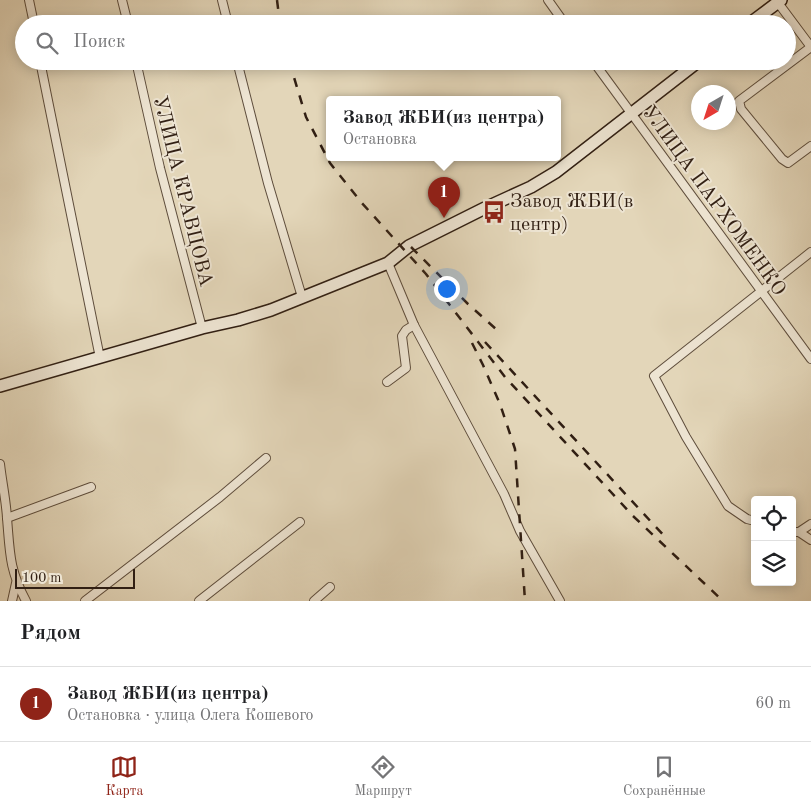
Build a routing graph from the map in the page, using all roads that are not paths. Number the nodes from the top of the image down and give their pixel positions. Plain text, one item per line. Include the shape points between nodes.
1 (29, 0) edge
2 (122, 0) edge
3 (222, 0) edge
4 (548, 0) edge
5 (778, 1) edge
6 (32, 15) edge
7 (126, 15) edge
8 (226, 15) edge
9 (559, 15) edge
10 (760, 15) edge
11 (788, 15) edge
12 (796, 26) edge
13 (811, 47) edge
14 (796, 58) edge
15 (42, 70) edge
16 (138, 70) edge
17 (240, 70) edge
18 (600, 70) edge
19 (687, 70) edge
20 (780, 70) edge
21 (631, 112) junction
22 (811, 146) edge
23 (811, 252) edge
24 (388, 263) junction
25 (761, 291) junction
26 (302, 297) junction
27 (414, 325) junction
28 (202, 328) junction
29 (100, 358) junction
30 (811, 359) edge
31 (387, 382) dead end
32 (0, 386) edge
33 (266, 458) dead end
34 (0, 464) edge
35 (91, 487) dead end
36 (7, 518) junction
37 (751, 520) edge
38 (300, 522) dead end
39 (811, 524) edge
40 (796, 532) edge
41 (811, 540) edge
42 (4, 547) edge
43 (16, 583) junction
44 (330, 587) dead end
45 (12, 601) edge
46 (26, 601) edge
47 (86, 601) edge
48 (199, 601) edge
49 (314, 601) edge
50 (560, 601) edge

1 - 6 street
2 - 7 street
3 - 8 street
4 - 9 street
5 - 10 street
5 - 11 street
12 - 13 street
13 - 14 street
15 - 29 street
16 - 28 street, УЛИЦА КРАВЦОВА
17 - 26 street via 268,182
18 - 21 street, УЛИЦА ПАРХОМЕНКО
19 - 21 street
20 - 22 street via 739,101 741,109 782,160 788,163
21 - 24 street via 531,188 409,246
21 - 25 street, УЛИЦА ПАРХОМЕНКО
23 - 25 street
24 - 26 street
24 - 27 street
25 - 30 street, УЛИЦА ПАРХОМЕНКО
25 - 37 street via 654,376 728,506
26 - 28 street via 271,310
27 - 31 street via 402,336 406,368
27 - 50 street
28 - 29 street
29 - 32 street
33 - 47 street
34 - 36 street
35 - 36 street
36 - 42 street
38 - 48 street
39 - 40 street
40 - 41 street
42 - 43 street
43 - 45 street
43 - 46 street
44 - 49 street

